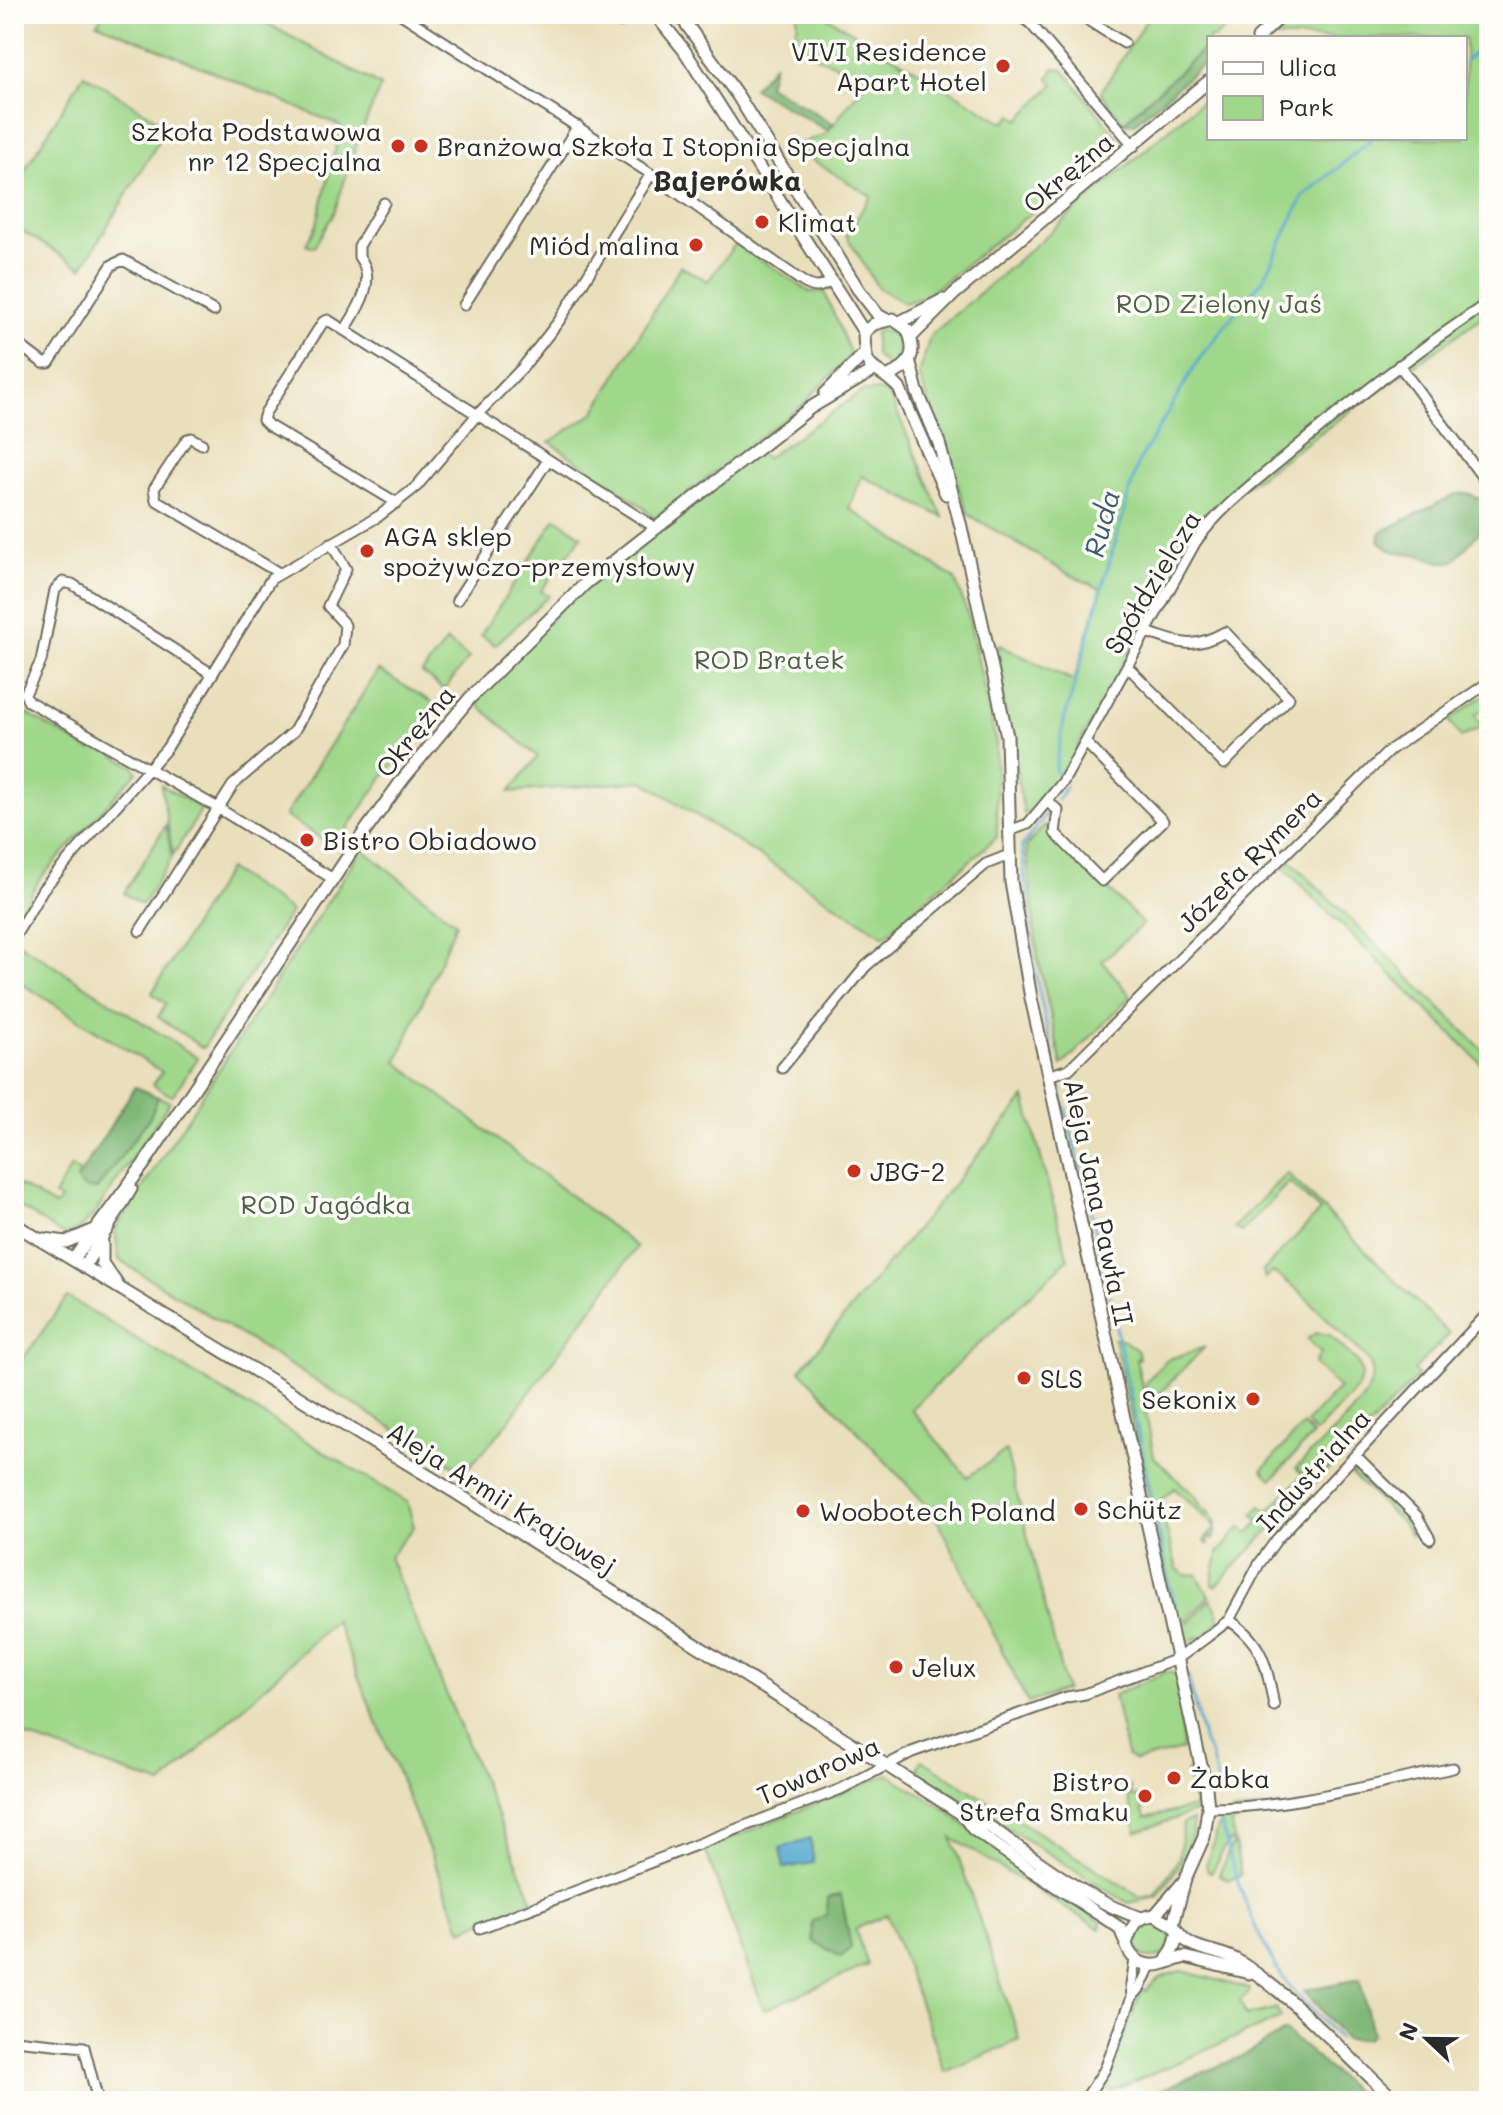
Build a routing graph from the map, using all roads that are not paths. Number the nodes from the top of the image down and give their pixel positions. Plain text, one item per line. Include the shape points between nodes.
1 (401, 14) edge
2 (592, 14) edge
3 (642, 14) edge
4 (655, 14) edge
5 (679, 14) edge
6 (1018, 14) edge
7 (1078, 14) edge
8 (1283, 14) edge
9 (1260, 36) edge
10 (1124, 43) dead end
11 (1207, 83) edge
12 (578, 126) junction
13 (1134, 146) junction
14 (651, 174) junction
15 (384, 203) dead end
16 (832, 280) junction
17 (954, 294) junction
18 (1489, 302) edge
19 (464, 305) dead end
20 (214, 311) dead end
21 (885, 319) junction
22 (900, 322) junction
23 (345, 330) junction
24 (864, 332) junction
25 (911, 337) junction
26 (14, 341) edge
27 (864, 354) junction
28 (910, 363) junction
29 (1399, 365) junction
30 (874, 370) junction
31 (888, 376) junction
32 (810, 408) junction
33 (476, 416) junction
34 (202, 444) dead end
35 (548, 460) junction
36 (1489, 486) edge
37 (397, 503) junction
38 (961, 527) junction
39 (656, 528) junction
40 (331, 543) junction
41 (279, 573) junction
42 (457, 600) dead end
43 (1146, 632) junction
44 (1127, 666) junction
45 (212, 674) junction
46 (1489, 682) edge
47 (1085, 742) junction
48 (150, 768) junction
49 (1047, 802) junction
50 (218, 808) junction
51 (1009, 831) junction
52 (1009, 855) junction
53 (333, 879) junction
54 (140, 931) dead end
55 (14, 938) edge
56 (782, 1068) dead end
57 (1048, 1076) junction
58 (14, 1224) edge
59 (101, 1232) junction
60 (35, 1237) junction
61 (78, 1264) junction
62 (129, 1296) junction
63 (1489, 1312) edge
64 (1356, 1456) junction
65 (1430, 1539) dead end
66 (1229, 1620) junction
67 (1177, 1659) junction
68 (1274, 1706) dead end
69 (886, 1765) junction
70 (1453, 1768) dead end
71 (1208, 1808) junction
72 (963, 1815) junction
73 (1185, 1879) junction
74 (1155, 1915) junction
75 (1142, 1918) junction
76 (480, 1928) dead end
77 (1175, 1928) junction
78 (1126, 1944) junction
79 (1135, 1960) junction
80 (1165, 1963) junction
81 (1150, 1966) junction
82 (1253, 1974) junction
83 (1132, 1997) junction
84 (14, 2040) edge
85 (98, 2101) edge
86 (1084, 2101) edge
87 (1396, 2101) edge

1 - 12 street
2 - 3 street via 618,23
4 - 16 street via 692,61
5 - 21 street via 738,96 858,289
6 - 13 street
7 - 10 street
8 - 9 street
11 - 13 street, Okrężna
12 - 14 street
12 - 19 street
13 - 17 street, Okrężna
14 - 16 street via 813,288
14 - 33 street via 559,321
15 - 23 street via 359,246 368,274 358,309
16 - 24 street
17 - 22 street, Okrężna
17 - 25 street, Okrężna
18 - 29 street, Spółdzielcza
20 - 26 street via 118,260 49,363
21 - 22 street
21 - 24 street
22 - 25 street
23 - 33 street
23 - 37 street via 323,322 263,420
24 - 27 street
25 - 28 street
27 - 30 street
27 - 32 street, Okrężna
28 - 31 street
28 - 38 street, Aleja Jana Pawła II
29 - 36 street
29 - 43 street, Spółdzielcza via 1210,522
30 - 31 street
30 - 32 street, Okrężna
31 - 38 street, Aleja Jana Pawła II via 899,388
32 - 39 street, Okrężna
33 - 35 street
33 - 37 street
34 - 41 street via 187,439 154,489 156,500
35 - 39 street
35 - 42 street
37 - 40 street
38 - 51 street, Aleja Jana Pawła II via 1007,736
39 - 53 street, Okrężna via 586,583 475,693 403,779
40 - 41 street
40 - 50 street via 346,569 328,606 345,625 343,645 294,731 233,785
41 - 45 street
43 - 44 street, Spółdzielcza
43 - 44 street via 1184,645 1205,644 1225,632 1289,698 1224,764
44 - 47 street, Spółdzielcza
45 - 48 street
45 - 48 street via 72,584 63,582 55,590 41,661 25,698
46 - 57 street, Józefa Rymera via 1390,750 1069,1069
47 - 49 street, Spółdzielcza
47 - 49 street via 1163,821 1102,881 1055,833 1058,810
48 - 50 street
48 - 55 street via 49,883
49 - 51 street, Spółdzielcza via 1028,824
50 - 53 street
50 - 54 street
51 - 52 street, Aleja Jana Pawła II
52 - 56 street via 986,864 875,958
52 - 57 street, Aleja Jana Pawła II via 1016,920
53 - 59 street, Okrężna
57 - 67 street, Aleja Jana Pawła II
58 - 60 street, Aleja Armii Krajowej
59 - 60 street via 66,1242
59 - 61 street, Okrężna
59 - 62 street via 102,1263
60 - 61 street, Aleja Armii Krajowej
61 - 62 street, Aleja Armii Krajowej
62 - 69 street, Aleja Armii Krajowej via 453,1491
63 - 64 street, Industrialna
64 - 65 street via 1417,1516
64 - 66 street, Industrialna via 1277,1539
66 - 67 street, Industrialna
66 - 68 street via 1254,1640
67 - 69 street, Towarowa
67 - 71 street, Aleja Jana Pawła II
69 - 72 street, Aleja Armii Krajowej
69 - 76 street, Towarowa via 841,1789
70 - 71 street via 1275,1804
71 - 73 street, Aleja Jana Pawła II via 1204,1837
72 - 75 street, Aleja Armii Krajowej via 977,1818 1123,1913
72 - 78 street, Aleja Armii Krajowej via 973,1829 1120,1928
73 - 74 street, Aleja Jana Pawła II
73 - 77 street, Aleja Jana Pawła II
74 - 75 street
74 - 77 street
75 - 78 street
77 - 80 street via 1174,1947
77 - 82 street via 1187,1942 1237,1960
78 - 79 street
79 - 81 street
79 - 83 street
80 - 81 street
80 - 82 street via 1185,1957
81 - 83 street
82 - 87 street via 1301,2011
83 - 86 street via 1105,2069
84 - 85 street via 84,2047

